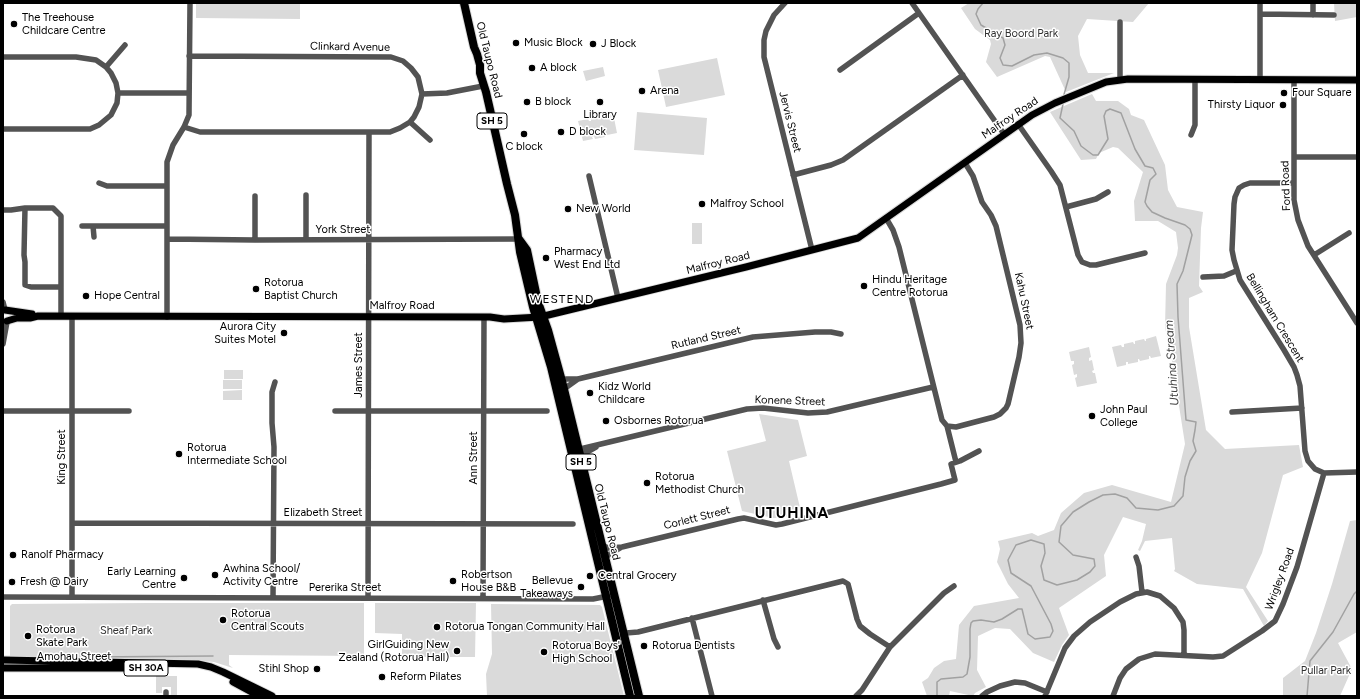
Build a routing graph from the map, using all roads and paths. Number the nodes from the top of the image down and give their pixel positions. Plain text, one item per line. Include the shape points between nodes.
1 (190, 3) edge
2 (464, 3) edge
3 (785, 3) edge
4 (912, 3) edge
5 (1260, 3) edge
6 (1313, 3) edge
7 (919, 13) junction
8 (1261, 14) junction
9 (1313, 15) junction
10 (1334, 15) dead end
11 (1120, 22) dead end
12 (124, 45) dead end
13 (189, 56) junction
14 (3, 57) edge
15 (106, 66) junction
16 (840, 70) dead end
17 (963, 76) junction
18 (1120, 79) junction
19 (1195, 79) junction
20 (1260, 80) junction
21 (1294, 80) junction
22 (1357, 80) edge
23 (483, 86) junction
24 (118, 93) junction
25 (189, 93) junction
26 (422, 94) junction
27 (410, 122) junction
28 (1018, 124) junction
29 (184, 127) junction
30 (3, 129) edge
31 (369, 132) junction
32 (1004, 134) junction
33 (1191, 135) dead end
34 (430, 140) dead end
35 (1294, 157) junction
36 (1357, 157) edge
37 (965, 163) junction
38 (793, 175) junction
39 (589, 176) dead end
40 (99, 183) dead end
41 (1294, 183) junction
42 (167, 186) junction
43 (1108, 192) dead end
44 (306, 195) dead end
45 (255, 196) dead end
46 (1066, 207) junction
47 (25, 208) junction
48 (3, 210) edge
49 (886, 218) junction
50 (82, 226) dead end
51 (93, 226) junction
52 (166, 226) junction
53 (1350, 233) dead end
54 (94, 237) dead end
55 (519, 239) junction
56 (167, 240) junction
57 (255, 240) junction
58 (306, 240) junction
59 (369, 240) junction
60 (812, 250) junction
61 (1145, 252) dead end
62 (1314, 256) junction
63 (1236, 272) junction
64 (1203, 277) dead end
65 (61, 287) junction
66 (618, 298) junction
67 (3, 302) edge
68 (4, 310) edge
69 (38, 316) junction
70 (61, 316) junction
71 (72, 316) junction
72 (167, 316) junction
73 (369, 317) junction
74 (484, 317) junction
75 (540, 317) junction
76 (6, 322) edge
77 (1357, 323) edge
78 (841, 334) dead end
79 (3, 344) edge
80 (275, 382) dead end
81 (560, 385) junction
82 (933, 387) junction
83 (1302, 408) junction
84 (3, 411) edge
85 (72, 411) junction
86 (129, 411) dead end
87 (334, 411) dead end
88 (369, 411) junction
89 (484, 411) junction
90 (546, 411) dead end
91 (1232, 412) dead end
92 (946, 425) junction
93 (979, 451) dead end
94 (576, 453) junction
95 (956, 462) junction
96 (1357, 472) edge
97 (1324, 473) junction
98 (588, 506) junction
99 (72, 523) junction
100 (273, 523) junction
101 (368, 523) junction
102 (484, 523) junction
103 (573, 524) dead end
104 (602, 545) junction
105 (622, 547) junction
106 (1136, 557) dead end
107 (605, 558) junction
108 (954, 586) dead end
109 (1142, 592) junction
110 (610, 596) junction
111 (3, 597) edge
112 (72, 597) junction
113 (273, 598) junction
114 (368, 598) junction
115 (483, 598) junction
116 (763, 600) junction
117 (692, 618) junction
118 (622, 640) junction
119 (778, 647) dead end
120 (890, 647) junction
121 (1184, 655) junction
122 (3, 660) edge
123 (51, 664) junction
124 (3, 668) edge
125 (1046, 694) edge
126 (259, 696) edge
127 (272, 696) edge
128 (630, 696) edge
129 (639, 696) edge
130 (712, 696) edge
131 (856, 696) edge
132 (982, 696) edge
133 (1113, 696) edge

1 - 13 street
2 - 23 highway, Old Taupo Road / SH 5
3 - 38 street, Jervis Street via 770,22 764,48
4 - 7 street
5 - 8 street
6 - 9 street
7 - 16 street
7 - 17 street
8 - 9 street
8 - 20 street
9 - 10 street
11 - 18 street
12 - 15 street
13 - 25 street
13 - 26 street, Clinkard Avenue via 391,57 403,61 411,68 418,78
14 - 15 street via 83,57
15 - 24 street via 114,78
17 - 32 street
17 - 38 street via 843,160
18 - 19 main road, Malfroy Road
18 - 28 main road, Malfroy Road via 1101,83 1055,102
19 - 20 main road, Malfroy Road
19 - 33 street via 1195,125
20 - 21 main road, Malfroy Road
21 - 22 main road, Malfroy Road
21 - 35 street, Ford Road
23 - 26 street via 447,94
23 - 55 highway, Old Taupo Road / SH 5 via 514,209
24 - 25 street
24 - 30 street via 117,104 110,115 94,127 78,130
25 - 29 street via 189,115
26 - 27 street via 417,112
27 - 31 street via 395,130
27 - 34 street
28 - 32 main road, Malfroy Road
28 - 46 street via 1056,179
29 - 31 street via 200,132
29 - 42 street via 168,157
31 - 59 street, James Street
32 - 37 main road, Malfroy Road
35 - 36 street
35 - 41 street, Ford Road
37 - 49 main road, Malfroy Road
37 - 92 street, Kahu Street via 996,226 1019,320 1021,343 1008,404 1003,412 994,417 956,426
38 - 60 street, Jervis Street
39 - 66 street
40 - 42 street via 107,186
41 - 62 street, Ford Road via 1298,220
41 - 63 street, Bellingham Crescent via 1250,183 1239,188 1234,204 1232,250
42 - 52 street
43 - 46 street via 1096,199
44 - 58 street
45 - 57 street
46 - 61 street via 1078,255 1085,265 1096,265
47 - 48 street
47 - 65 street via 53,208 61,216
47 - 65 street via 25,285
49 - 60 main road, Malfroy Road via 858,238
49 - 82 street via 894,230 899,247
50 - 51 street
51 - 52 street
51 - 54 street
52 - 56 street
53 - 62 street
55 - 59 street, York Street
55 - 75 highway, Old Taupo Road / SH 5 via 527,250
56 - 57 street, York Street
56 - 72 street
57 - 58 street, York Street
58 - 59 street, York Street
59 - 73 street, James Street
60 - 66 main road, Malfroy Road
62 - 77 street, Ford Road
63 - 64 street via 1224,276
63 - 83 street, Bellingham Crescent via 1294,367 1300,386
65 - 70 street
66 - 75 main road, Malfroy Road
67 - 68 street
68 - 69 main road, Malfroy Road
68 - 76 main road via 9,315
69 - 70 main road, Malfroy Road
69 - 76 main road, Malfroy Road
70 - 71 main road, Malfroy Road
71 - 72 main road, Malfroy Road
71 - 85 street, King Street
72 - 73 main road, Malfroy Road
73 - 74 main road, Malfroy Road
73 - 88 street, James Street
74 - 75 main road, Malfroy Road
74 - 89 street, Ann Street
75 - 81 highway, Old Taupo Road / SH 5
76 - 79 street
78 - 81 street, Rutland Street via 820,332 753,337 578,379 566,379
80 - 100 street via 272,392
81 - 94 highway, Old Taupo Road / SH 5
82 - 92 street via 942,420
82 - 94 street, Konene Street via 827,412 746,409
83 - 91 street
83 - 97 street, Bellingham Crescent via 1306,457 1312,467
84 - 85 street
85 - 86 street
85 - 99 street, King Street
87 - 88 street
88 - 89 street
88 - 101 street, James Street
89 - 90 street
89 - 102 street, Ann Street
92 - 95 street
93 - 95 street
94 - 98 highway, Old Taupo Road / SH 5
95 - 105 street, Corlett Street via 951,464 955,480 941,484 782,524 744,518
96 - 97 street
97 - 121 street, Wrigley Road via 1297,567 1274,621 1223,656
98 - 104 highway, Old Taupo Road / SH 5
98 - 110 highway, Old Taupo Road / SH 5
99 - 100 street, Elizabeth Street
99 - 112 street, King Street
100 - 101 street, Elizabeth Street
100 - 113 street
101 - 102 street, Elizabeth Street
101 - 114 street, James Street
102 - 103 street, Elizabeth Street
102 - 115 street, Ann Street
104 - 105 street, Corlett Street via 608,548
104 - 107 highway, Old Taupo Road / SH 5
105 - 107 street, Corlett Street
106 - 109 street
107 - 110 highway, Old Taupo Road / SH 5
108 - 120 street
109 - 121 street via 1160,596 1179,615 1184,630
109 - 125 street via 1120,602 1079,631 1065,648
110 - 115 street, Pererika Street via 593,599
110 - 118 highway, Old Taupo Road / SH 5
111 - 112 street, Pererika Street
112 - 113 street, Pererika Street
113 - 114 street, Pererika Street
114 - 115 street, Pererika Street
116 - 117 street
116 - 119 street
116 - 120 street via 846,582 860,626
117 - 118 street via 626,633
117 - 130 street
118 - 128 highway, Old Taupo Road / SH 5
118 - 129 highway, Old Taupo Road / SH 5
120 - 131 street
121 - 133 street, Wrigley Road via 1154,654 1139,658 1126,669
122 - 123 main road, Amohau Street / SH 30A
123 - 124 main road, Amohau Street / SH 30A
123 - 126 main road, Amohau Street / SH 30A via 196,669 222,677
123 - 127 main road, Amohau Street / SH 30A via 198,664 223,672
125 - 132 street via 1026,683 1015,682 1000,686

